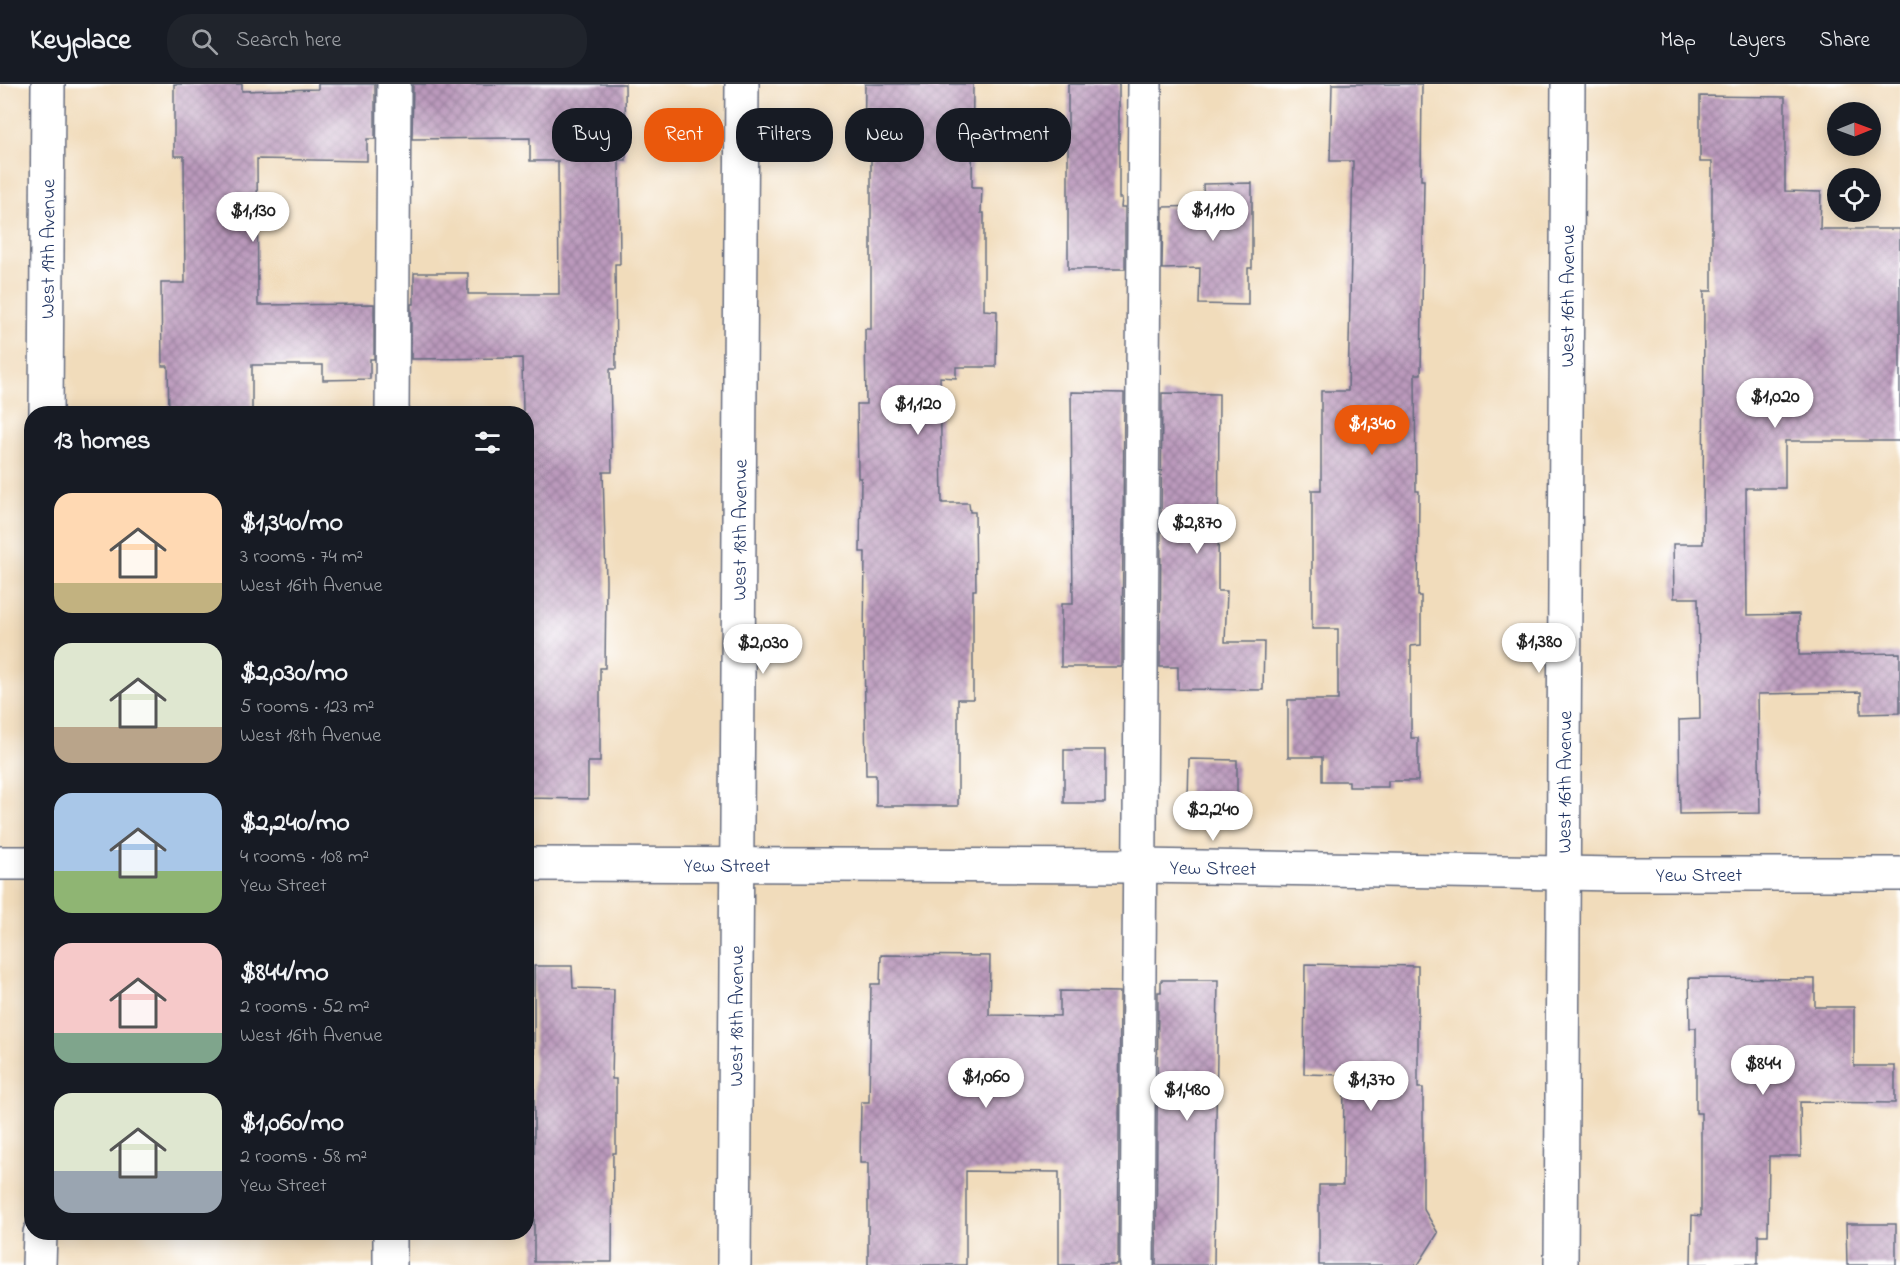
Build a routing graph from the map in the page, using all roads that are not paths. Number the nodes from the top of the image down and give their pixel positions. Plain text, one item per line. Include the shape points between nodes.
1 (48, 84) edge
2 (394, 84) edge
3 (742, 84) edge
4 (1145, 84) edge
5 (1568, 84) edge
6 (46, 406) edge
7 (392, 406) edge
8 (0, 863) edge
9 (24, 863) edge
10 (534, 864) edge
11 (736, 865) junction
12 (1140, 866) junction
13 (1564, 873) junction
14 (1900, 874) edge
15 (40, 1240) edge
16 (390, 1240) edge
17 (39, 1265) edge
18 (390, 1265) edge
19 (734, 1265) edge
20 (1137, 1265) edge
21 (1561, 1265) edge

1 - 6 street, West 19th Avenue
2 - 7 street
3 - 11 street, West 18th Avenue
4 - 12 street
5 - 13 street, West 16th Avenue
8 - 9 street
10 - 11 street, Yew Street
11 - 12 street, Yew Street
11 - 19 street, West 18th Avenue
12 - 13 street, Yew Street
12 - 20 street
13 - 14 street, Yew Street
13 - 21 street, West 16th Avenue
15 - 17 street
16 - 18 street

